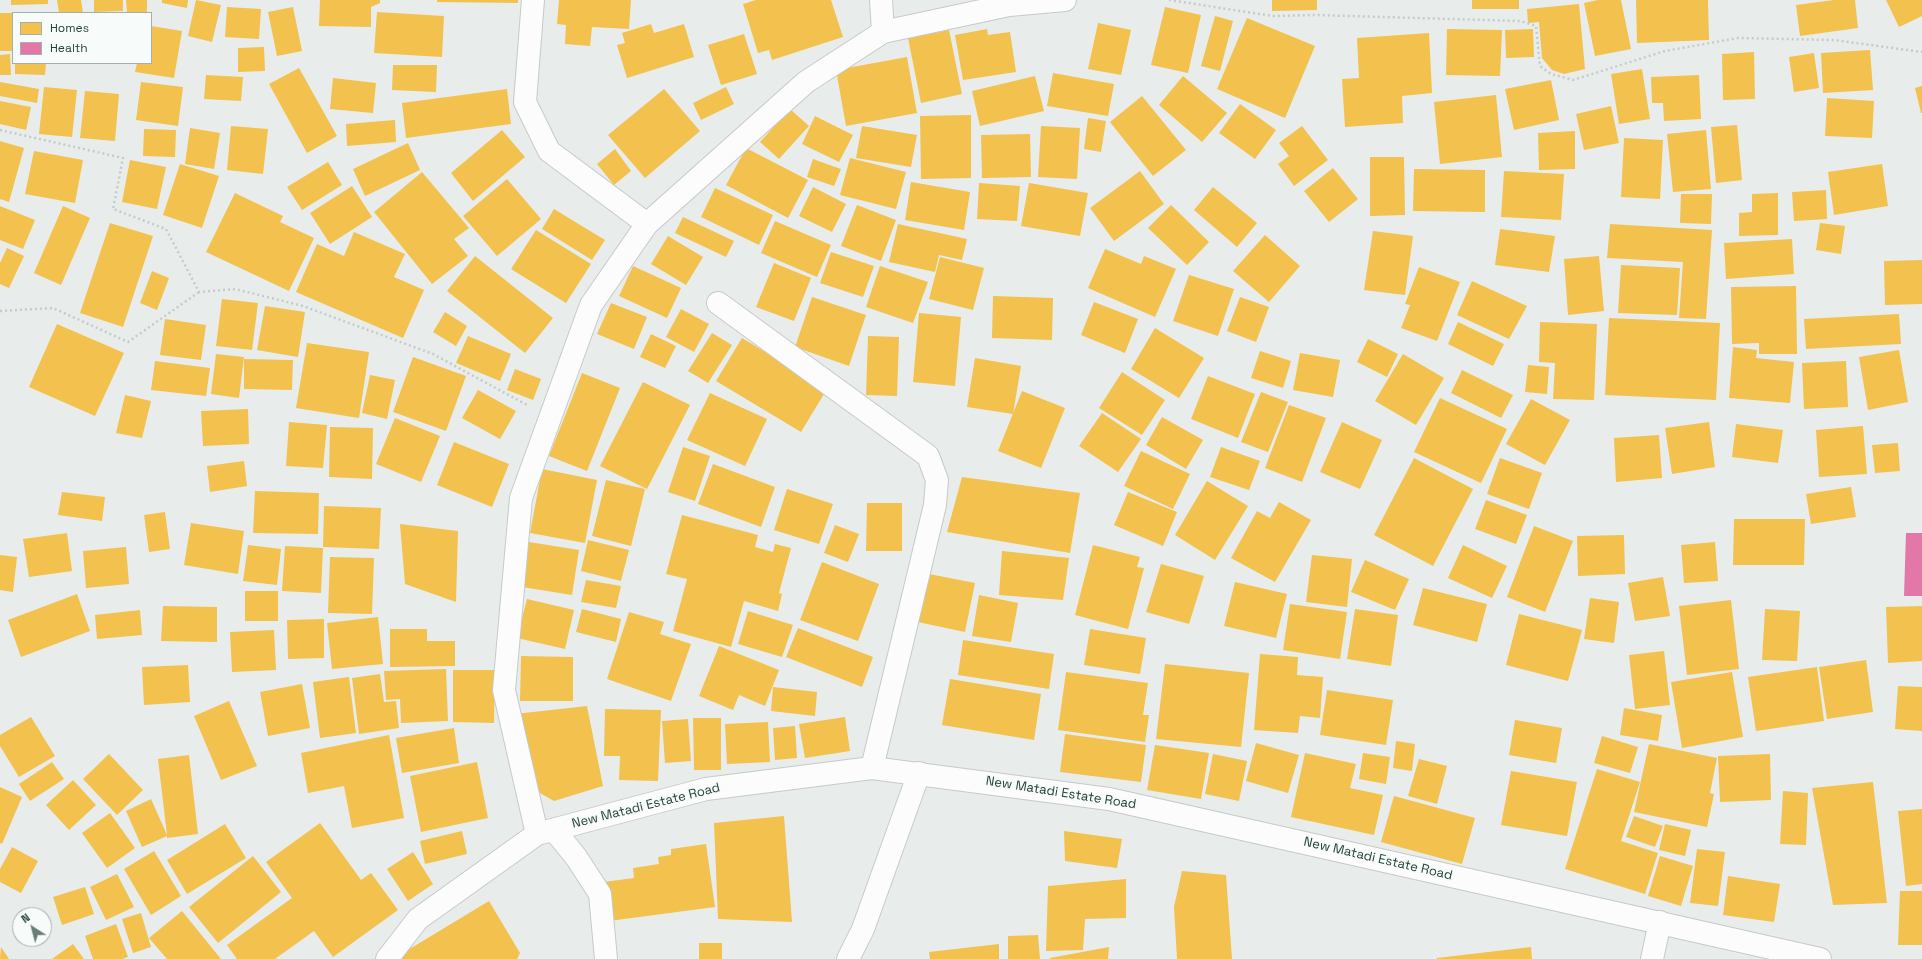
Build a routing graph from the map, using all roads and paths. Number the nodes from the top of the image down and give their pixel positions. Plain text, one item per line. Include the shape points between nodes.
1 (534, 0) edge
2 (881, 0) edge
3 (1064, 0) edge
4 (1169, 0) edge
5 (882, 32) junction
6 (1922, 52) edge
7 (0, 130) edge
8 (647, 224) junction
9 (199, 292) junction
10 (718, 303) dead end
11 (0, 311) edge
12 (550, 418) junction
13 (872, 768) junction
14 (919, 773) junction
15 (546, 832) junction
16 (1660, 922) junction
17 (387, 959) edge
18 (606, 959) edge
19 (848, 959) edge
20 (1652, 959) edge
21 (1820, 959) edge

1 - 8 street via 526,102 549,152
2 - 5 street
3 - 5 street via 1009,5
4 - 6 path via 1273,16 1520,21 1536,26 1540,66 1551,74 1573,80 1665,51 1738,38 1834,40
5 - 8 street via 806,82
7 - 9 path via 123,158 113,209 166,229
8 - 12 street via 591,305
9 - 11 path via 128,342 53,308
9 - 12 path via 235,289 303,306 433,354
10 - 13 street via 928,456 937,480 935,505
12 - 15 street via 521,498 504,690
13 - 14 street, New Matadi Estate Road
13 - 15 street, New Matadi Estate Road via 706,789
14 - 16 street, New Matadi Estate Road via 1110,798
14 - 19 street via 862,929
15 - 17 street, New Matadi Estate Road via 418,919
15 - 18 street via 576,857 600,894
16 - 20 street
16 - 21 street, New Matadi Estate Road

